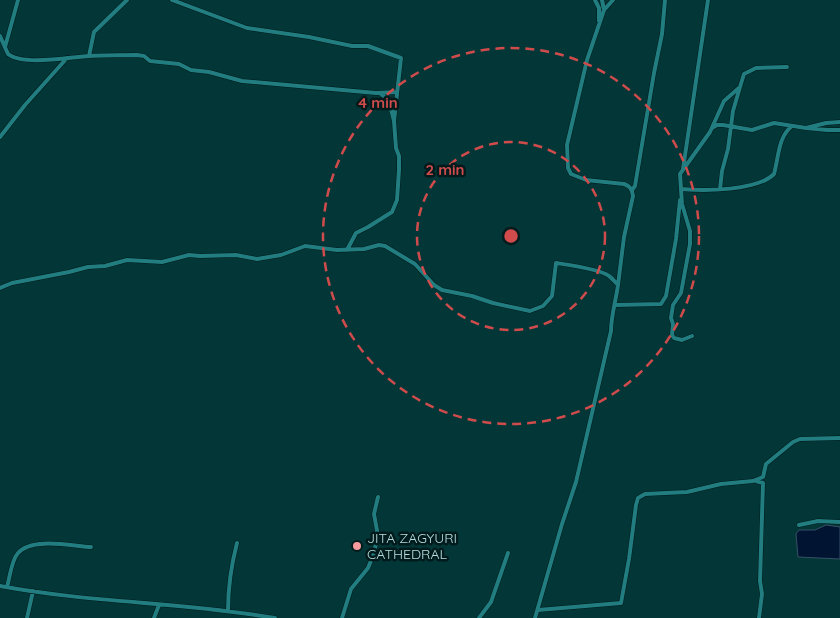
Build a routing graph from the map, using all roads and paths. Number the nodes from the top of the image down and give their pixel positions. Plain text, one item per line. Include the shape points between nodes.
1 (18, 0) edge
2 (127, 0) edge
3 (172, 0) edge
4 (595, 0) edge
5 (602, 0) edge
6 (613, 0) edge
7 (665, 0) edge
8 (708, 0) edge
9 (604, 10) junction
10 (599, 24) junction
11 (0, 36) edge
12 (5, 47) junction
13 (90, 56) junction
14 (66, 58) junction
15 (787, 67) dead end
16 (740, 87) junction
17 (397, 92) junction
18 (380, 93) junction
19 (394, 120) junction
20 (840, 122) edge
21 (792, 126) junction
22 (732, 127) junction
23 (712, 128) junction
24 (806, 128) junction
25 (840, 130) edge
26 (0, 137) edge
27 (682, 171) junction
28 (681, 189) junction
29 (720, 189) junction
30 (632, 190) junction
31 (682, 196) junction
32 (347, 250) junction
33 (618, 285) junction
34 (0, 288) edge
35 (615, 305) junction
36 (692, 336) dead end
37 (840, 438) edge
38 (763, 476) junction
39 (753, 481) junction
40 (763, 483) junction
41 (378, 497) dead end
42 (840, 522) edge
43 (798, 525) dead end
44 (238, 543) dead end
45 (91, 547) dead end
46 (508, 553) dead end
47 (0, 586) edge
48 (7, 587) junction
49 (33, 591) junction
50 (159, 605) junction
51 (538, 610) junction
52 (228, 611) junction
53 (27, 618) edge
54 (154, 618) edge
55 (275, 618) edge
56 (342, 618) edge
57 (479, 618) edge
58 (535, 618) edge
59 (759, 618) edge

1 - 12 street
2 - 13 street via 94,32
3 - 17 street via 247,28 368,46 397,55 402,63
4 - 10 street via 599,8
5 - 9 street
6 - 9 street
7 - 30 street via 662,34
8 - 27 street
9 - 10 street
10 - 30 street via 567,145 568,168 571,174 586,180 624,184
11 - 12 street
12 - 14 street via 8,54 18,59
13 - 14 street
13 - 18 street via 137,55 150,61 179,64 191,70 242,81
14 - 26 street
15 - 16 street via 748,71
16 - 22 street
16 - 23 street via 724,101
17 - 18 street
17 - 19 street
18 - 19 street via 389,101
19 - 32 street via 400,170 395,206 392,212 356,232
20 - 24 street
21 - 22 street via 774,123 752,130
21 - 24 street
21 - 29 street via 781,138 771,177 745,186
22 - 23 street via 723,124
22 - 29 street
23 - 27 street
24 - 25 street
27 - 28 street
28 - 29 street
28 - 31 street
30 - 33 street
31 - 35 street via 663,301 661,304
31 - 36 street via 690,244 682,288 673,305 672,335 682,340
32 - 33 street via 385,246 415,264 442,290 530,311 543,306 552,296 556,263 597,270
32 - 34 street via 305,246 281,255 257,258 236,254 189,255 162,262 127,260
33 - 35 street
35 - 51 street via 576,482
37 - 38 street via 793,442 766,464
38 - 39 street
38 - 40 street
39 - 40 street
39 - 51 street via 687,492 645,494 638,498 621,603
40 - 59 street
41 - 56 street via 374,514 378,536 373,556 351,589
42 - 43 street via 818,521
44 - 52 street via 228,587
45 - 48 street via 37,543 25,548 18,553
46 - 57 street via 491,602
47 - 48 street
48 - 49 street
49 - 50 street
49 - 53 street
50 - 52 street
50 - 54 street
51 - 58 street
52 - 55 street

